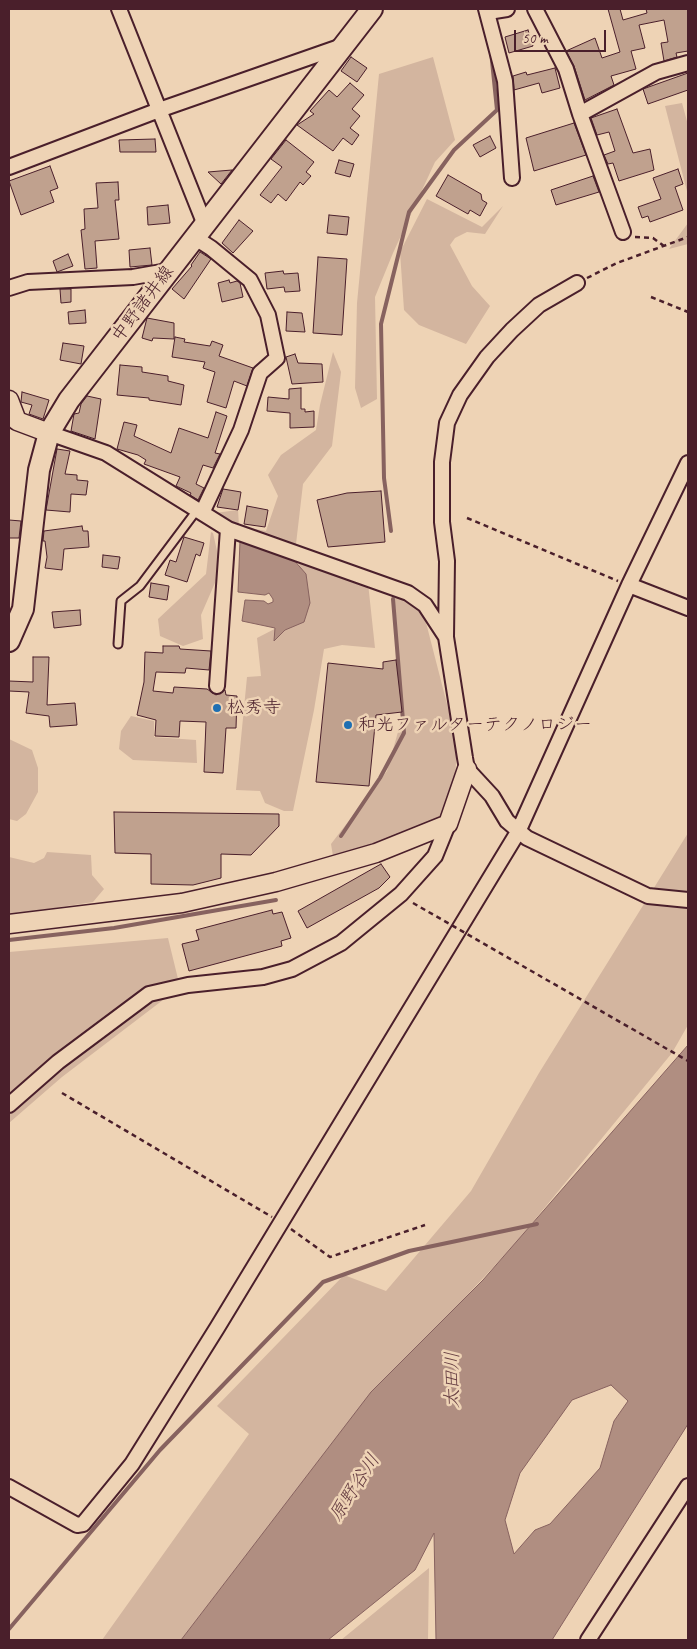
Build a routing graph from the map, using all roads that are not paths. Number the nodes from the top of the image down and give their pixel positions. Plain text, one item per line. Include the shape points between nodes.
1 (119, 9) edge
2 (372, 9) edge
3 (507, 9) edge
4 (535, 9) edge
5 (487, 10) edge
6 (343, 46) junction
7 (688, 63) edge
8 (159, 110) junction
9 (580, 114) junction
10 (9, 167) edge
11 (512, 178) dead end
12 (200, 231) junction
13 (623, 232) road end
14 (167, 271) junction
15 (577, 283) road end
16 (9, 288) edge
17 (9, 400) edge
18 (13, 419) edge
19 (49, 434) junction
20 (688, 463) edge
21 (199, 512) junction
22 (228, 529) junction
23 (629, 585) junction
24 (688, 608) edge
25 (10, 636) edge
26 (446, 637) junction
27 (118, 644) dead end
28 (217, 686) dead end
29 (467, 769) junction
30 (448, 824) junction
31 (518, 832) junction
32 (688, 900) edge
33 (9, 924) edge
34 (9, 1105) edge
35 (688, 1486) edge
36 (9, 1487) edge
37 (588, 1640) edge

1 - 8 street
2 - 6 main road, 中野諸井線
3 - 5 street
4 - 9 street via 566,69
5 - 11 street via 505,81
6 - 8 street
6 - 12 main road, 中野諸井線
7 - 9 street via 656,72
8 - 10 street
8 - 12 street
9 - 13 street
12 - 14 main road, 中野諸井線
12 - 21 street via 212,248 250,280 268,316 276,358 260,373 241,430
14 - 16 street via 133,277 28,282
14 - 19 main road, 中野諸井線 via 69,400
15 - 26 street via 539,305 512,330 487,357 460,396 447,423 442,462 442,514 447,560
17 - 18 street
18 - 19 street
19 - 21 street via 106,453
19 - 25 main road, 中野諸井線 via 38,479 24,609
20 - 23 street
21 - 22 street
21 - 27 lane via 140,586 121,601
22 - 26 street via 408,593 425,605
22 - 28 street
23 - 24 street
23 - 31 street
26 - 29 street
29 - 30 street
29 - 31 street
30 - 33 street via 376,853 276,882 182,903
30 - 34 street via 435,856 401,894 341,944 292,969 263,977 188,985 149,994 58,1062
31 - 32 street via 648,896
31 - 36 street via 132,1464 83,1524 77,1525
35 - 37 street

